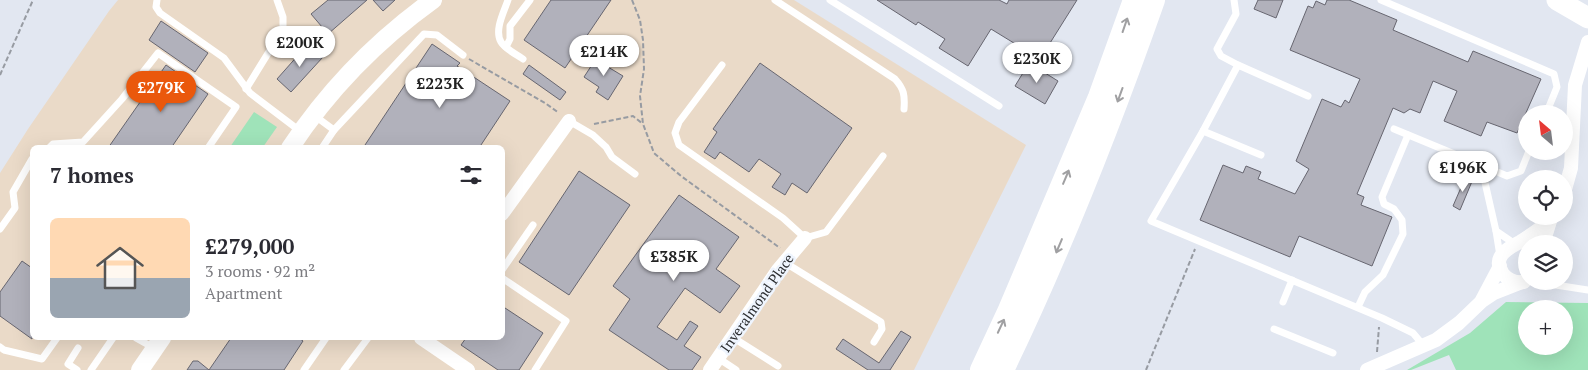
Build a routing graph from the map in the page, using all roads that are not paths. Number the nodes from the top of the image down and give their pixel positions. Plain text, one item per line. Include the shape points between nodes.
1 (157, 0) edge
2 (277, 0) edge
3 (433, 0) edge
4 (508, 0) edge
5 (530, 0) edge
6 (775, 0) edge
7 (830, 0) edge
8 (1134, 0) edge
9 (1154, 0) edge
10 (1234, 0) edge
11 (1380, 0) edge
12 (1557, 0) edge
13 (1588, 0) edge
14 (1588, 18) edge
15 (1588, 42) edge
16 (506, 46) junction
17 (463, 55) road end
18 (1586, 58) edge
19 (523, 59) dead end
20 (722, 65) dead end
21 (1238, 65) junction
22 (246, 89) junction
23 (1308, 96) dead end
24 (1550, 105) edge
25 (999, 106) dead end
26 (904, 109) dead end
27 (313, 114) junction
28 (569, 121) joint
29 (1394, 129) dead end
30 (334, 130) junction
31 (1202, 131) junction
32 (300, 132) junction
33 (1408, 134) junction
34 (53, 145) edge
35 (210, 145) edge
36 (292, 145) edge
37 (324, 145) edge
38 (1261, 155) dead end
39 (883, 156) dead end
40 (1525, 160) edge
41 (30, 164) edge
42 (1481, 165) junction
43 (1570, 170) edge
44 (635, 174) dead end
45 (505, 210) edge
46 (533, 225) dead end
47 (1543, 225) edge
48 (0, 229) edge
49 (1496, 231) junction
50 (1531, 235) edge
51 (805, 238) junction
52 (1518, 243) edge
53 (1518, 245) edge
54 (784, 262) junction
55 (1500, 262) junction
56 (505, 266) edge
57 (505, 280) edge
58 (1292, 280) junction
59 (1518, 281) edge
60 (1518, 285) edge
61 (1573, 288) edge
62 (1588, 290) edge
63 (1482, 301) junction
64 (1283, 302) dead end
65 (1358, 307) junction
66 (1274, 329) dead end
67 (732, 337) junction
68 (56, 340) edge
69 (112, 340) edge
70 (145, 340) edge
71 (325, 340) edge
72 (366, 340) edge
73 (424, 340) edge
74 (874, 342) dead end
75 (158, 343) edge
76 (0, 347) edge
77 (1424, 347) junction
78 (78, 348) dead end
79 (1333, 353) dead end
80 (714, 364) edge
81 (778, 366) dead end
82 (66, 367) edge
83 (1373, 367) edge
84 (77, 370) edge
85 (92, 370) edge
86 (140, 370) edge
87 (304, 370) edge
88 (344, 370) edge
89 (468, 370) edge
90 (535, 370) edge
91 (736, 370) edge
92 (980, 370) edge
93 (1003, 370) edge

1 - 22 lane via 156,7 160,13 224,58
2 - 22 lane via 283,30
3 - 27 street via 369,52
4 - 16 lane via 499,26 501,43
5 - 16 lane via 510,26 510,39
6 - 26 lane via 895,79 905,93
7 - 25 lane
92 -> 8 highway via 1099,97
9 -> 93 highway via 1115,110 1028,319
10 - 21 lane via 1236,14 1217,49 1221,56
11 - 24 lane via 1554,74 1557,86
12 - 14 main road
13 - 14 main road
15 - 18 street
16 - 19 lane
17 - 30 lane via 437,35 424,34
18 - 43 street via 1579,68 1575,86
20 - 51 lane via 679,122 675,134 679,145 783,218
21 - 23 lane
21 - 31 lane
22 - 32 lane
27 - 30 lane
27 - 32 street
28 - 44 lane via 593,136 612,157
28 - 45 street
29 - 33 lane
30 - 37 lane
31 - 38 lane
31 - 58 lane via 1151,221
32 - 36 street
33 - 42 lane
33 - 65 lane via 1382,197 1384,204 1394,209 1402,220 1403,234 1383,275 1365,292
34 - 35 lane via 83,142 158,53 236,107
39 - 51 lane via 826,232
40 - 42 lane via 1521,171 1507,176
41 - 48 lane via 14,192 15,208
42 - 49 lane
46 - 56 lane
47 - 50 street
49 - 52 lane
49 - 55 lane
51 - 54 street, Inveralmond Place
53 - 55 street via 1507,248
54 - 67 street, Inveralmond Place
54 - 74 lane via 882,322 882,329
55 - 59 street via 1504,276
55 - 63 street
57 - 90 lane via 566,322
58 - 64 lane
58 - 65 lane
60 - 63 street
61 - 62 lane
63 - 77 street via 1446,334
65 - 77 lane via 1413,333
66 - 79 lane
67 - 80 street, Inveralmond Place
67 - 81 lane
68 - 76 lane via 42,359
69 - 85 lane
70 - 75 lane
71 - 87 lane
72 - 88 lane
73 - 89 street
75 - 86 street
77 - 83 street
78 - 82 lane
80 - 91 lane
82 - 84 lane

